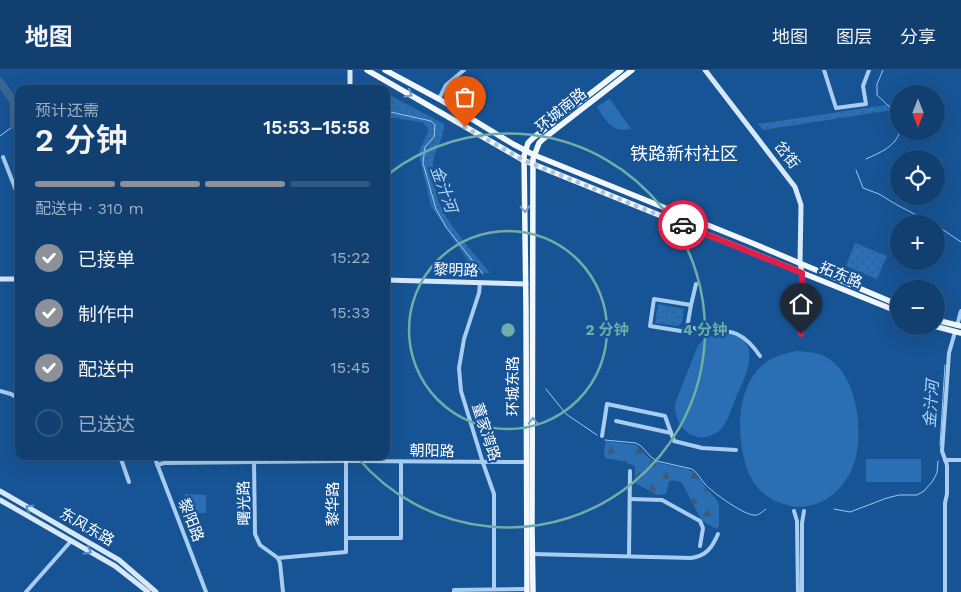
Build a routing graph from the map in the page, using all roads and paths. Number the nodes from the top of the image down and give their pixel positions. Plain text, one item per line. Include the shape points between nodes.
1 (350, 70) edge
2 (367, 70) edge
3 (386, 70) edge
4 (464, 70) edge
5 (621, 70) edge
6 (632, 70) edge
7 (705, 70) edge
8 (709, 70) edge
9 (824, 70) edge
10 (869, 70) edge
11 (350, 85) edge
12 (439, 99) junction
13 (525, 151) junction
14 (534, 155) junction
15 (3, 157) dead end
16 (523, 160) junction
17 (532, 164) junction
18 (15, 188) edge
19 (802, 264) junction
20 (802, 273) junction
21 (0, 279) edge
22 (15, 279) edge
23 (390, 280) edge
24 (480, 283) junction
25 (526, 284) junction
26 (696, 284) dead end
27 (890, 301) edge
28 (691, 305) junction
29 (890, 308) edge
30 (961, 311) edge
31 (945, 322) edge
32 (959, 326) edge
33 (687, 328) junction
34 (945, 329) edge
35 (958, 333) edge
36 (801, 334) dead end
37 (760, 356) dead end
38 (0, 391) edge
39 (15, 396) edge
40 (616, 421) dead end
41 (671, 433) junction
42 (602, 436) dead end
43 (736, 450) dead end
44 (121, 460) edge
45 (156, 460) edge
46 (315, 460) edge
47 (346, 460) edge
48 (364, 460) edge
49 (945, 460) junction
50 (961, 460) edge
51 (225, 462) joint
52 (254, 462) junction
53 (401, 462) junction
54 (526, 462) junction
55 (483, 463) junction
56 (158, 465) junction
57 (630, 471) dead end
58 (129, 482) dead end
59 (0, 491) edge
60 (630, 499) junction
61 (0, 500) edge
62 (794, 511) dead end
63 (804, 511) dead end
64 (718, 534) dead end
65 (346, 538) junction
66 (71, 541) junction
67 (700, 546) dead end
68 (532, 554) junction
69 (630, 556) junction
70 (278, 558) junction
71 (494, 589) junction
72 (527, 590) edge
73 (26, 592) edge
74 (148, 592) edge
75 (156, 592) edge
76 (206, 592) edge
77 (283, 592) edge
78 (454, 592) edge
79 (533, 592) edge
80 (798, 592) edge
81 (802, 592) edge
82 (946, 592) edge

1 - 11 street
2 -> 16 main road, 拓东路
3 - 12 main road, 拓东路
4 - 12 street via 446,85
5 - 13 main road, 环城南路 via 533,138
6 - 14 main road, 环城南路 via 543,139
7 - 19 street, 岔街 via 795,186 801,206
8 - 19 street, 岔街 via 800,190 804,208
9 - 10 street via 836,108 866,104 863,86
12 - 13 main road, 拓东路
13 - 14 main road, 拓东路
13 - 16 main road, 环城东路
14 - 17 main road, 环城东路
14 - 19 main road, 拓东路
15 - 18 street
16 - 17 main road, 拓东路
16 -> 25 main road, 环城东路
17 - 20 main road, 拓东路
68 -> 17 main road, 环城东路
19 - 20 street, 岔街
19 - 27 main road, 拓东路
20 - 29 main road, 拓东路
20 - 36 street, 岔街
21 - 22 street
23 - 24 street, 黎明路
24 - 25 street, 黎明路
24 - 55 street, 董家湾路 via 459,368 461,391
25 - 54 main road, 环城东路
26 - 28 street
28 - 33 street
28 - 33 street via 654,299 650,326 687,332
30 - 32 street
31 - 32 main road
33 - 37 street via 735,332
34 - 35 main road
35 - 49 street via 949,353 942,451
38 - 39 street
40 - 41 street
41 - 42 street via 665,416 607,404
41 - 43 street via 674,441 702,448
44 - 58 street
45 - 56 street, 黎阳路
46 - 52 street, 朝阳路
47 - 65 street, 黎华路
48 - 53 street, 朝阳路
49 - 50 street
49 - 82 street
51 - 52 street, 朝阳路
51 - 56 street, 朝阳路
52 - 70 street, 曙光路 via 255,534 260,545
53 - 55 street, 朝阳路
53 - 65 street via 401,538
54 - 55 street, 朝阳路
54 - 72 main road, 环城东路
55 - 71 street, 董家湾路 via 495,499
56 - 76 street, 黎阳路
57 - 60 street
75 -> 59 street, 东风东路 via 119,560
60 - 67 street via 662,500 700,521 703,528
60 - 69 street
61 - 66 street, 东风东路
62 - 80 street via 797,521
63 - 81 street
64 - 69 street via 709,550 698,557
65 - 70 street, 黎华路 via 346,552
66 - 73 street
66 -> 74 street, 东风东路 via 115,566
68 - 69 street
68 - 79 main road, 环城东路
70 - 77 street
71 - 72 street
71 - 78 street

